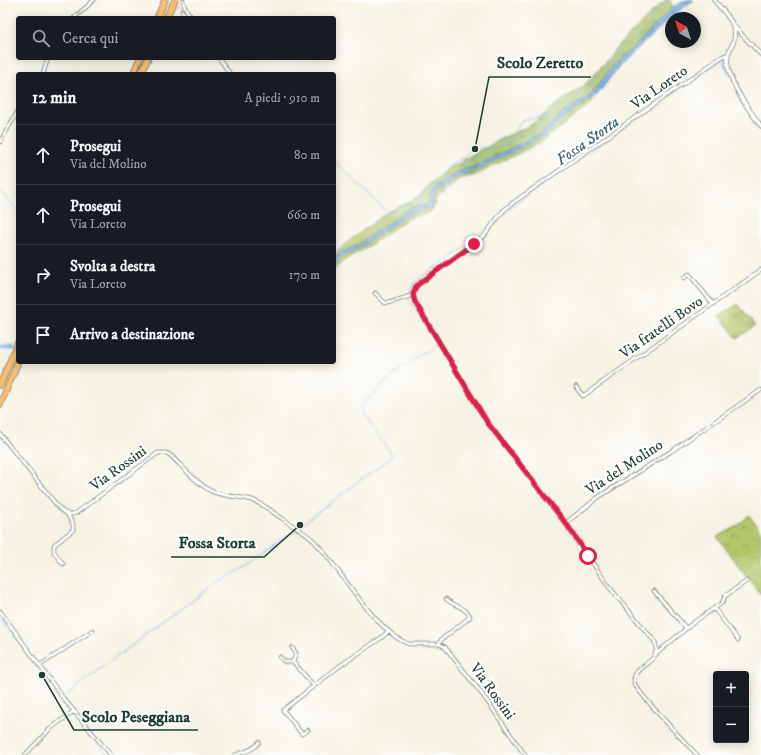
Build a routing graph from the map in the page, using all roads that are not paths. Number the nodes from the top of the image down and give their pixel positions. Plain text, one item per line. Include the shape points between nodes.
1 (94, 0) edge
2 (165, 0) edge
3 (174, 0) edge
4 (183, 0) edge
5 (714, 0) edge
6 (182, 11) tunnel mouth
7 (76, 16) edge
8 (158, 16) edge
9 (167, 16) edge
10 (186, 16) edge
11 (190, 16) edge
12 (734, 26) junction
13 (727, 55) junction
14 (761, 55) edge
15 (47, 60) edge
16 (139, 60) edge
17 (147, 60) edge
18 (220, 60) edge
19 (44, 72) edge
20 (134, 72) edge
21 (142, 72) edge
22 (229, 72) edge
23 (16, 114) edge
24 (761, 126) edge
25 (0, 142) edge
26 (761, 270) edge
27 (684, 278) dead end
28 (374, 293) dead end
29 (413, 295) junction
30 (713, 304) junction
31 (16, 347) edge
32 (17, 364) edge
33 (0, 385) edge
34 (576, 387) dead end
35 (761, 390) edge
36 (0, 405) edge
37 (0, 434) edge
38 (67, 514) junction
39 (568, 526) junction
40 (63, 564) dead end
41 (747, 581) dead end
42 (654, 591) dead end
43 (360, 592) dead end
44 (357, 595) junction
45 (446, 599) dead end
46 (714, 608) junction
47 (0, 611) edge
48 (686, 628) junction
49 (93, 630) dead end
50 (389, 631) junction
51 (738, 640) dead end
52 (439, 644) junction
53 (292, 648) dead end
54 (656, 655) junction
55 (280, 657) dead end
56 (293, 662) junction
57 (39, 666) junction
58 (314, 686) junction
59 (74, 711) junction
60 (308, 730) dead end
61 (259, 742) dead end
62 (25, 755) edge
63 (111, 755) edge
64 (235, 755) edge
65 (525, 755) edge
66 (697, 755) edge

1 - 7 street
2 - 8 highway
3 - 9 highway
4 - 11 street
5 - 12 street
6 - 10 street
12 - 13 street via 734,41
12 - 14 street
13 - 24 street via 728,67 742,99
13 - 29 street, Via Loreto via 716,60 514,202 503,211 478,242 416,286
15 - 19 street
16 - 20 highway
17 - 21 highway
18 - 22 street
23 - 25 street
26 - 30 street, Via fratelli Bovo
27 - 30 street via 689,274
28 - 29 street via 385,303
29 - 39 street via 487,422
30 - 34 street, Via fratelli Bovo via 583,396
31 - 33 highway
32 - 36 highway
35 - 39 street, Via del Molino via 600,496 567,522
37 - 38 street via 59,508
38 - 40 street via 74,530 54,545 54,552
38 - 44 street, Via Rossini via 76,513 162,452 170,455 210,491 262,504 297,528 315,542
39 - 54 street via 610,588 655,642
41 - 46 street via 725,596 722,603
42 - 48 street
43 - 44 street
44 - 50 street, Via Rossini
45 - 52 street via 460,606 470,617
46 - 48 street
46 - 51 street
47 - 57 street
48 - 54 street
49 - 57 street
50 - 52 street, Via Rossini via 409,644
50 - 58 street
52 - 65 street, Via Rossini via 451,654 482,694
53 - 56 street via 296,653
54 - 66 street via 636,675 635,686
55 - 56 street via 285,662
56 - 58 street
57 - 59 street
58 - 60 street via 283,710 302,734
59 - 62 street via 50,729
59 - 63 street
61 - 64 street via 257,746

